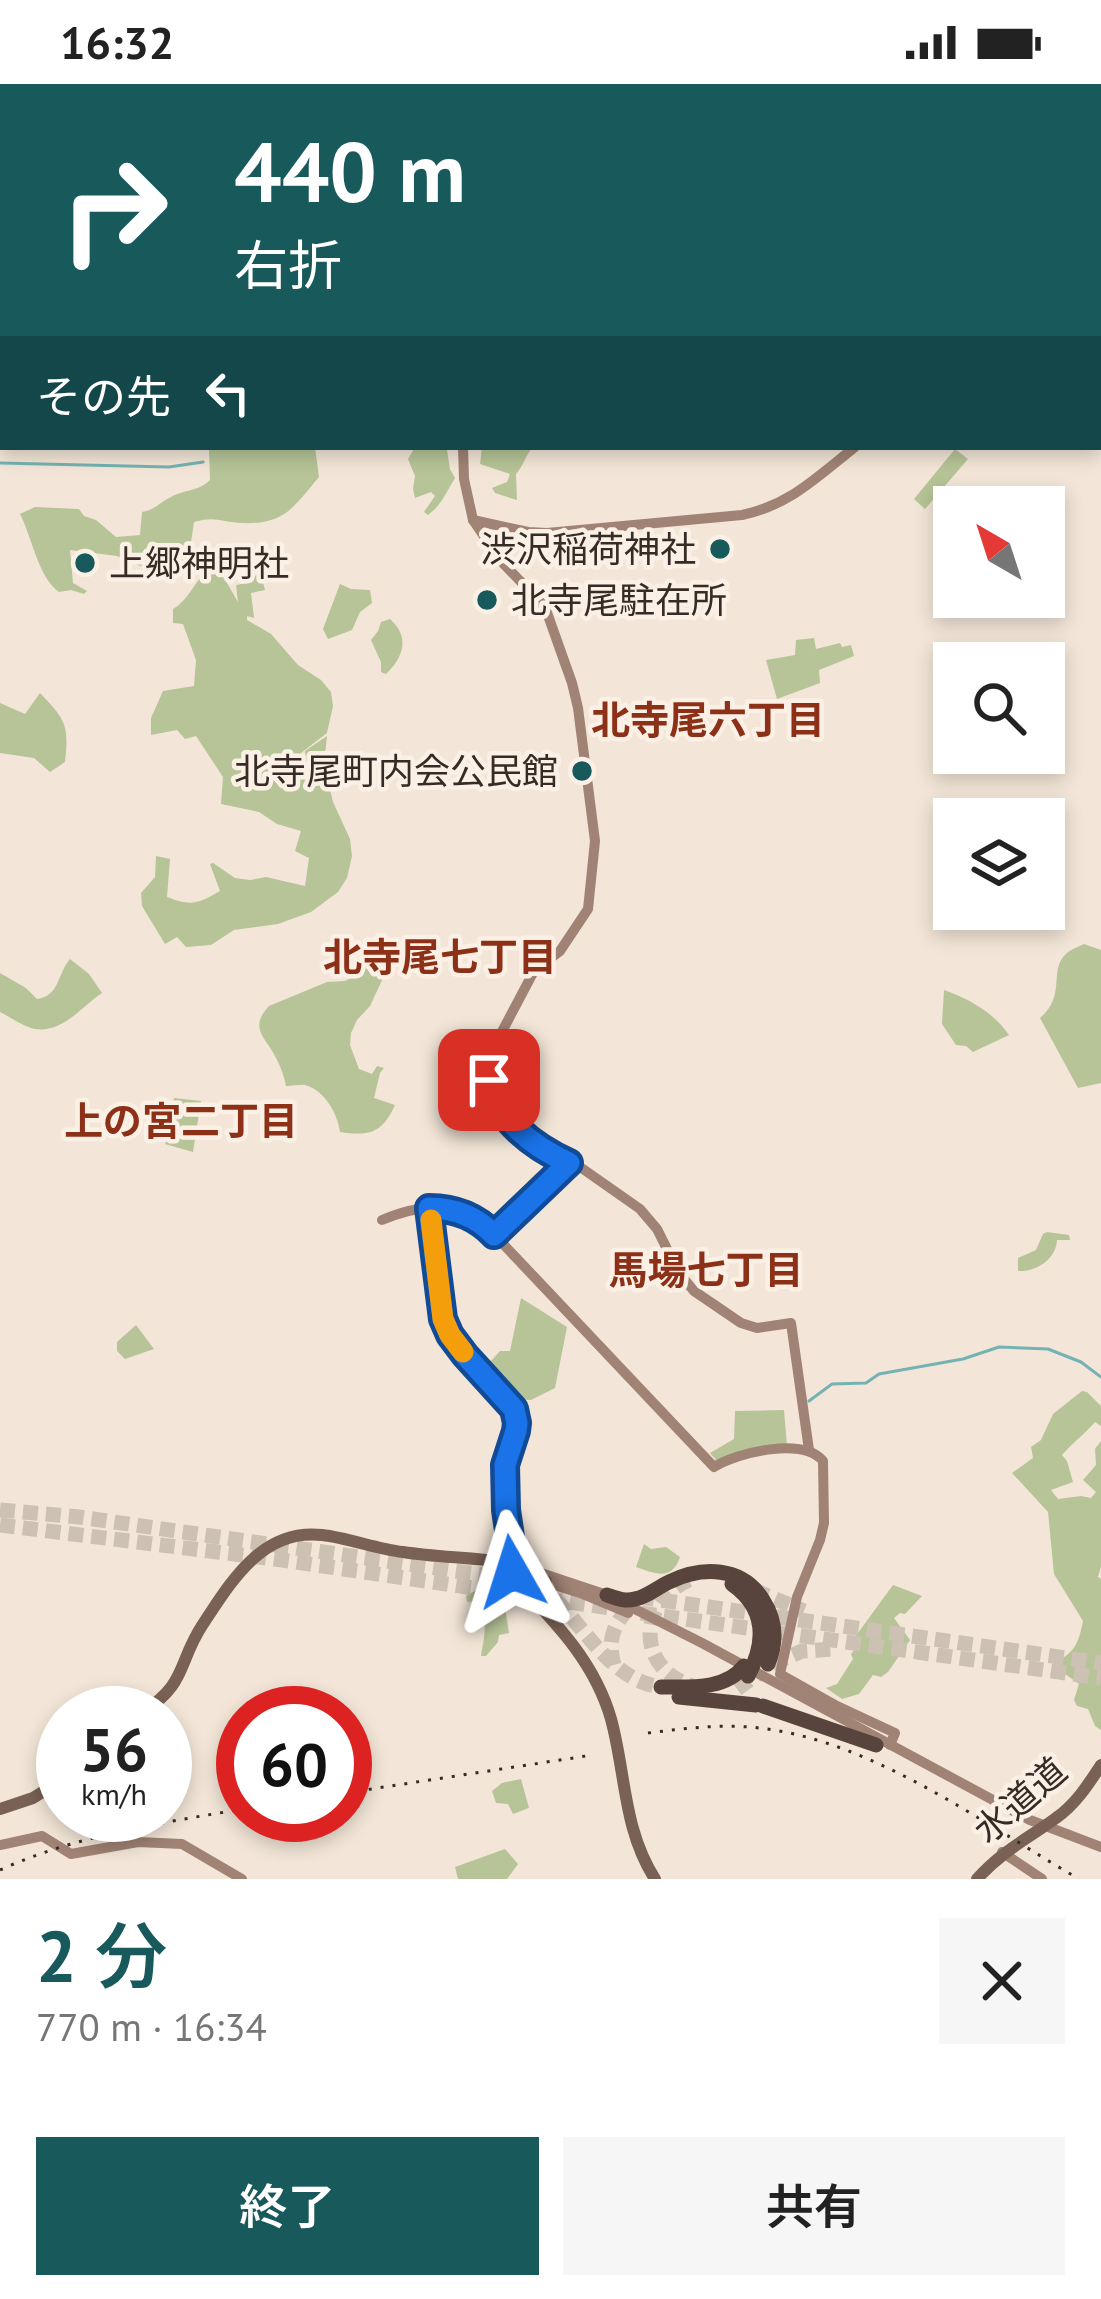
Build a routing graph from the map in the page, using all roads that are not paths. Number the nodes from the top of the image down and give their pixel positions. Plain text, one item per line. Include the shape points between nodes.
1 (463, 450) edge
2 (851, 450) edge
3 (473, 520) junction
4 (569, 1163) junction
5 (429, 1208) junction
6 (382, 1220) dead end
7 (494, 1235) junction
8 (814, 1452) junction
9 (513, 1568) junction
10 (694, 1579) dead end
11 (546, 1581) junction
12 (607, 1595) junction
13 (534, 1600) junction
14 (753, 1672) junction
15 (172, 1686) edge
16 (679, 1697) junction
17 (887, 1741) junction
18 (1101, 1765) edge
19 (36, 1796) edge
20 (0, 1808) edge
21 (1040, 1828) junction
22 (0, 1845) edge
23 (1101, 1850) edge
24 (1002, 1852) junction
25 (242, 1879) edge
26 (655, 1879) edge
27 (976, 1879) edge
28 (1042, 1879) edge

1 - 3 street
2 - 3 street via 793,497 742,515 549,532
3 - 4 street via 547,611 578,708 595,841 590,902 560,951 531,976 496,1041 489,1080 513,1125
4 - 7 street
4 - 8 street via 640,1209 694,1291 741,1323 791,1323
5 - 6 street
5 - 7 street via 461,1212
5 - 9 street via 443,1319 514,1409 505,1465
7 - 8 street via 715,1467 743,1454
8 - 14 street via 823,1462 820,1540
9 - 11 street
9 - 12 street
9 - 13 main road
9 - 15 main road via 316,1534 273,1543 236,1576
10 - 14 highway via 730,1582 755,1607 761,1636
11 - 13 main road
11 - 14 street
12 - 14 street
12 - 14 highway via 634,1600 694,1573 734,1575 758,1592 771,1617 775,1642
13 - 26 main road via 604,1697 628,1820
14 - 16 highway
14 - 16 highway via 661,1691
14 - 17 street
14 - 17 street via 780,1674
16 - 17 highway via 759,1705
17 - 21 street
18 - 21 main road, 水道道
19 - 20 main road
21 - 23 street
21 - 24 main road, 水道道
22 - 25 street via 42,1836 71,1854 182,1844
24 - 27 main road, 水道道
24 - 28 street

